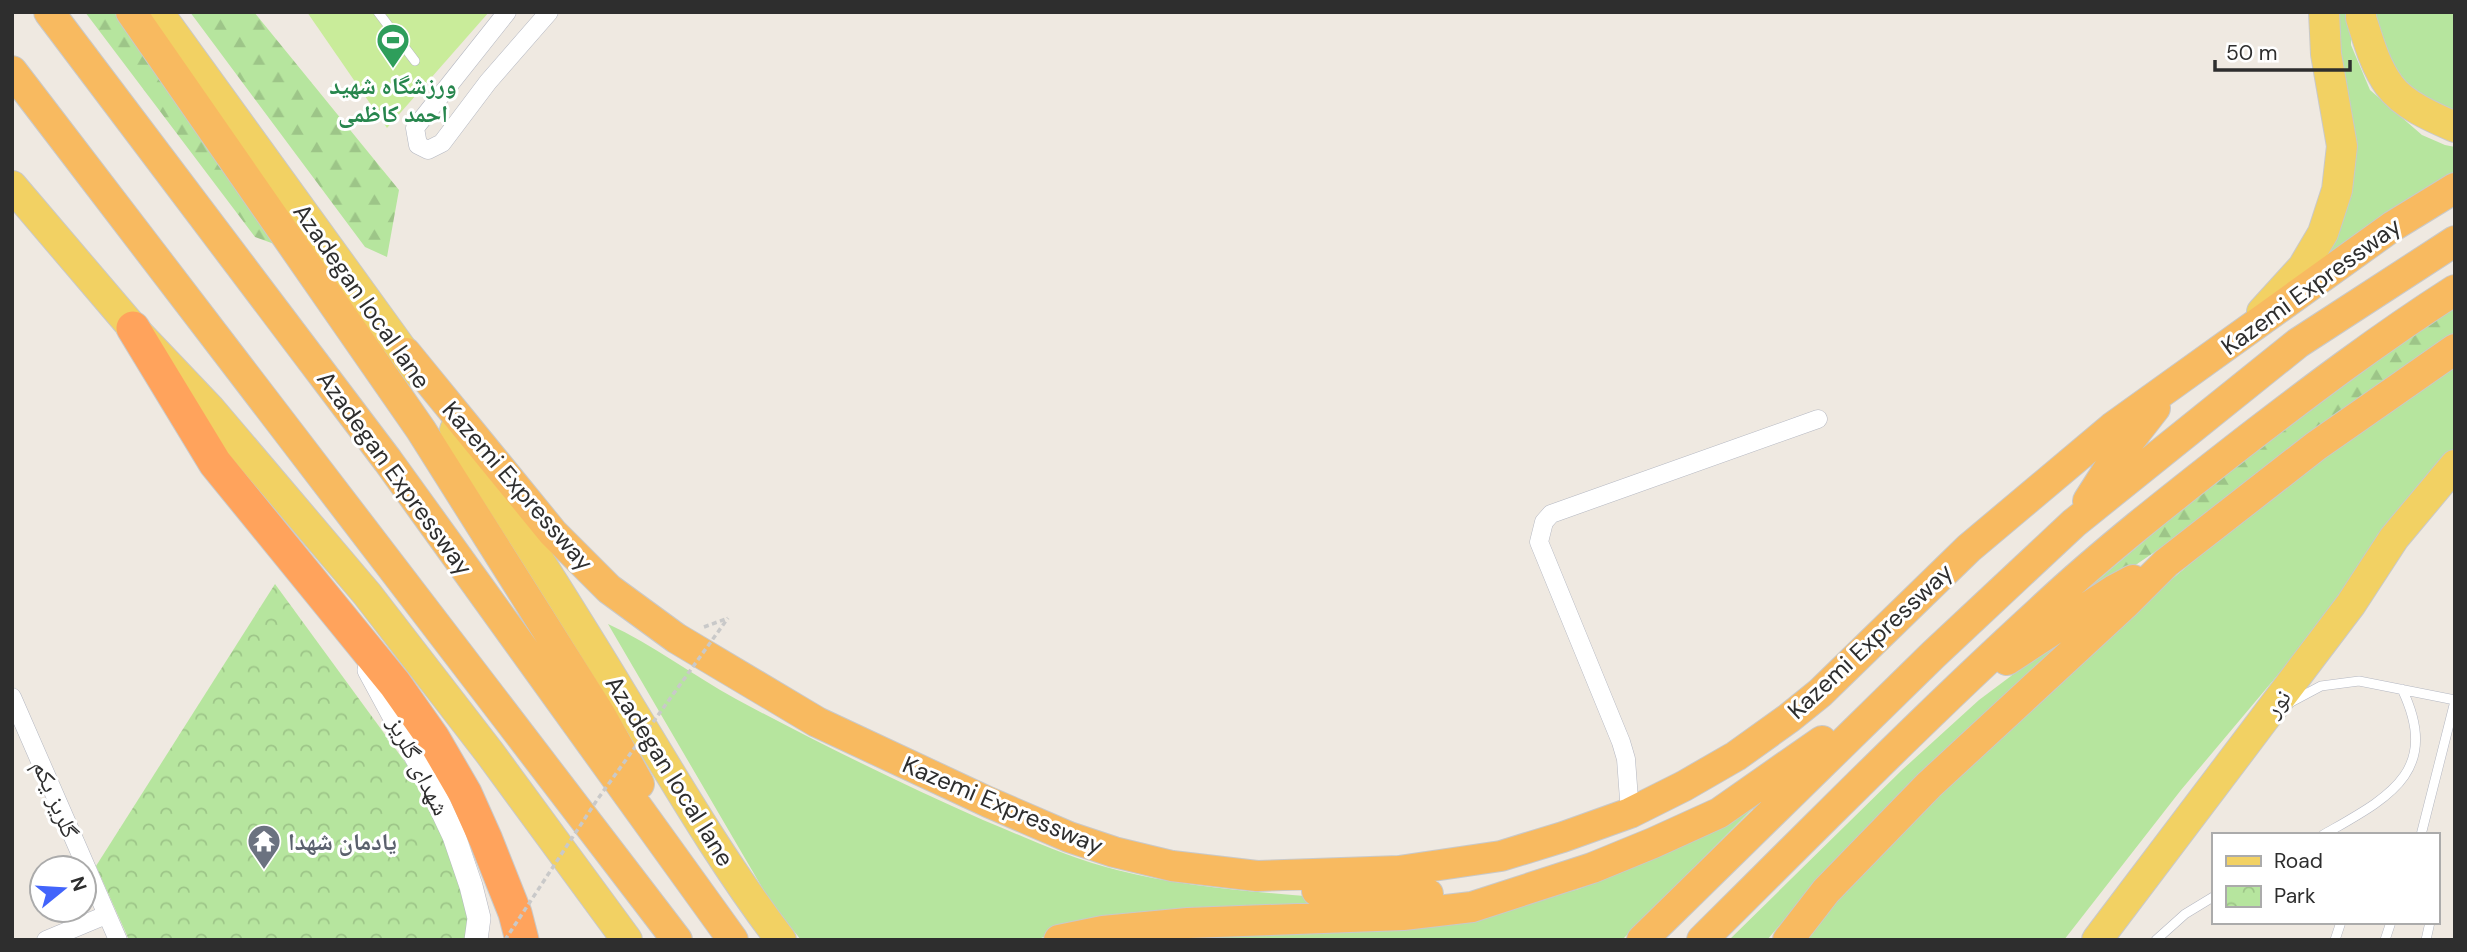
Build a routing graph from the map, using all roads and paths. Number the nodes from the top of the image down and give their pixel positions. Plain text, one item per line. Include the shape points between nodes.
1 (49, 12) edge
2 (131, 12) edge
3 (158, 12) edge
4 (378, 12) edge
5 (507, 12) edge
6 (549, 12) edge
7 (2324, 12) edge
8 (2361, 12) edge
9 (415, 61) dead end
10 (12, 71) edge
11 (2455, 127) edge
12 (12, 186) edge
13 (2455, 188) edge
14 (2455, 241) edge
15 (2455, 290) edge
16 (133, 328) junction
17 (2244, 333) junction
18 (2455, 349) edge
19 (406, 353) junction
20 (2175, 383) junction
21 (1818, 419) dead end
22 (2455, 465) edge
23 (2074, 523) junction
24 (2166, 563) junction
25 (331, 603) junction
26 (728, 618) dead end
27 (1933, 655) junction
28 (2402, 689) junction
29 (1950, 695) junction
30 (12, 697) edge
31 (2455, 701) edge
32 (2270, 712) junction
33 (1630, 813) junction
34 (2326, 833) edge
35 (2422, 833) edge
36 (1257, 876) junction
37 (1544, 884) junction
38 (2212, 898) edge
39 (704, 901) junction
40 (106, 915) junction
41 (46, 940) edge
42 (118, 940) edge
43 (476, 940) edge
44 (505, 940) edge
45 (522, 940) edge
46 (627, 940) edge
47 (677, 940) edge
48 (733, 940) edge
49 (781, 940) edge
50 (1059, 940) edge
51 (1642, 940) edge
52 (1702, 940) edge
53 (1788, 940) edge
54 (2097, 940) edge
55 (2156, 940) edge

1 - 39 highway, Azadegan Expressway via 388,461
2 - 39 highway via 421,430 600,714
3 - 19 main road, Azadegan local lane
4 - 9 lane
5 - 6 street via 415,128 418,145 428,150 442,143
7 - 17 main road via 2326,54 2342,146 2337,190 2323,233 2303,267
8 - 11 main road via 2372,53 2390,86 2422,112
10 - 47 highway
12 - 16 main road
13 - 17 highway, Kazemi Expressway via 2392,226
14 - 23 highway, Kazemi Expressway via 2298,343
15 - 29 highway via 2325,379 2174,496 2041,609
16 - 25 highway via 215,463
16 - 46 main road via 210,409 367,594
17 - 20 highway, Kazemi Expressway
18 - 24 highway via 2316,446
19 - 36 highway, Kazemi Expressway via 553,533 609,589 677,638 817,722 1069,837 1172,866
19 - 49 main road, Azadegan local lane via 688,803
20 - 23 highway via 2113,462
20 - 33 highway, Kazemi Expressway via 2113,427 1969,548 1789,718 1705,774
21 - 33 street via 1552,514 1544,522 1539,541 1621,742
22 - 32 main road, نور via 2394,538
23 - 27 highway, Kazemi Expressway
24 - 29 highway via 2114,590
24 - 53 highway via 1929,785 1826,891
25 - 43 street, شهدای گلریز via 416,756 454,836 479,918
25 - 45 highway via 395,684 458,782 502,877
26 - 44 path, bridge via 597,800
27 - 37 highway via 1817,745 1718,813
27 - 51 highway, Kazemi Expressway
28 - 31 lane
28 - 32 lane via 2360,681 2321,686
28 - 34 lane via 2417,734 2413,761 2400,783 2375,805
29 - 52 highway
30 - 40 street, گلریز یکم
31 - 35 lane
32 - 54 main road, نور
33 - 36 highway, Kazemi Expressway via 1501,856 1399,871
36 - 37 highway via 1317,891 1401,895
37 - 50 highway via 1444,911 1188,923
38 - 55 lane
39 - 48 highway, Azadegan Expressway
40 - 41 street
40 - 42 street, گلریز یکم

